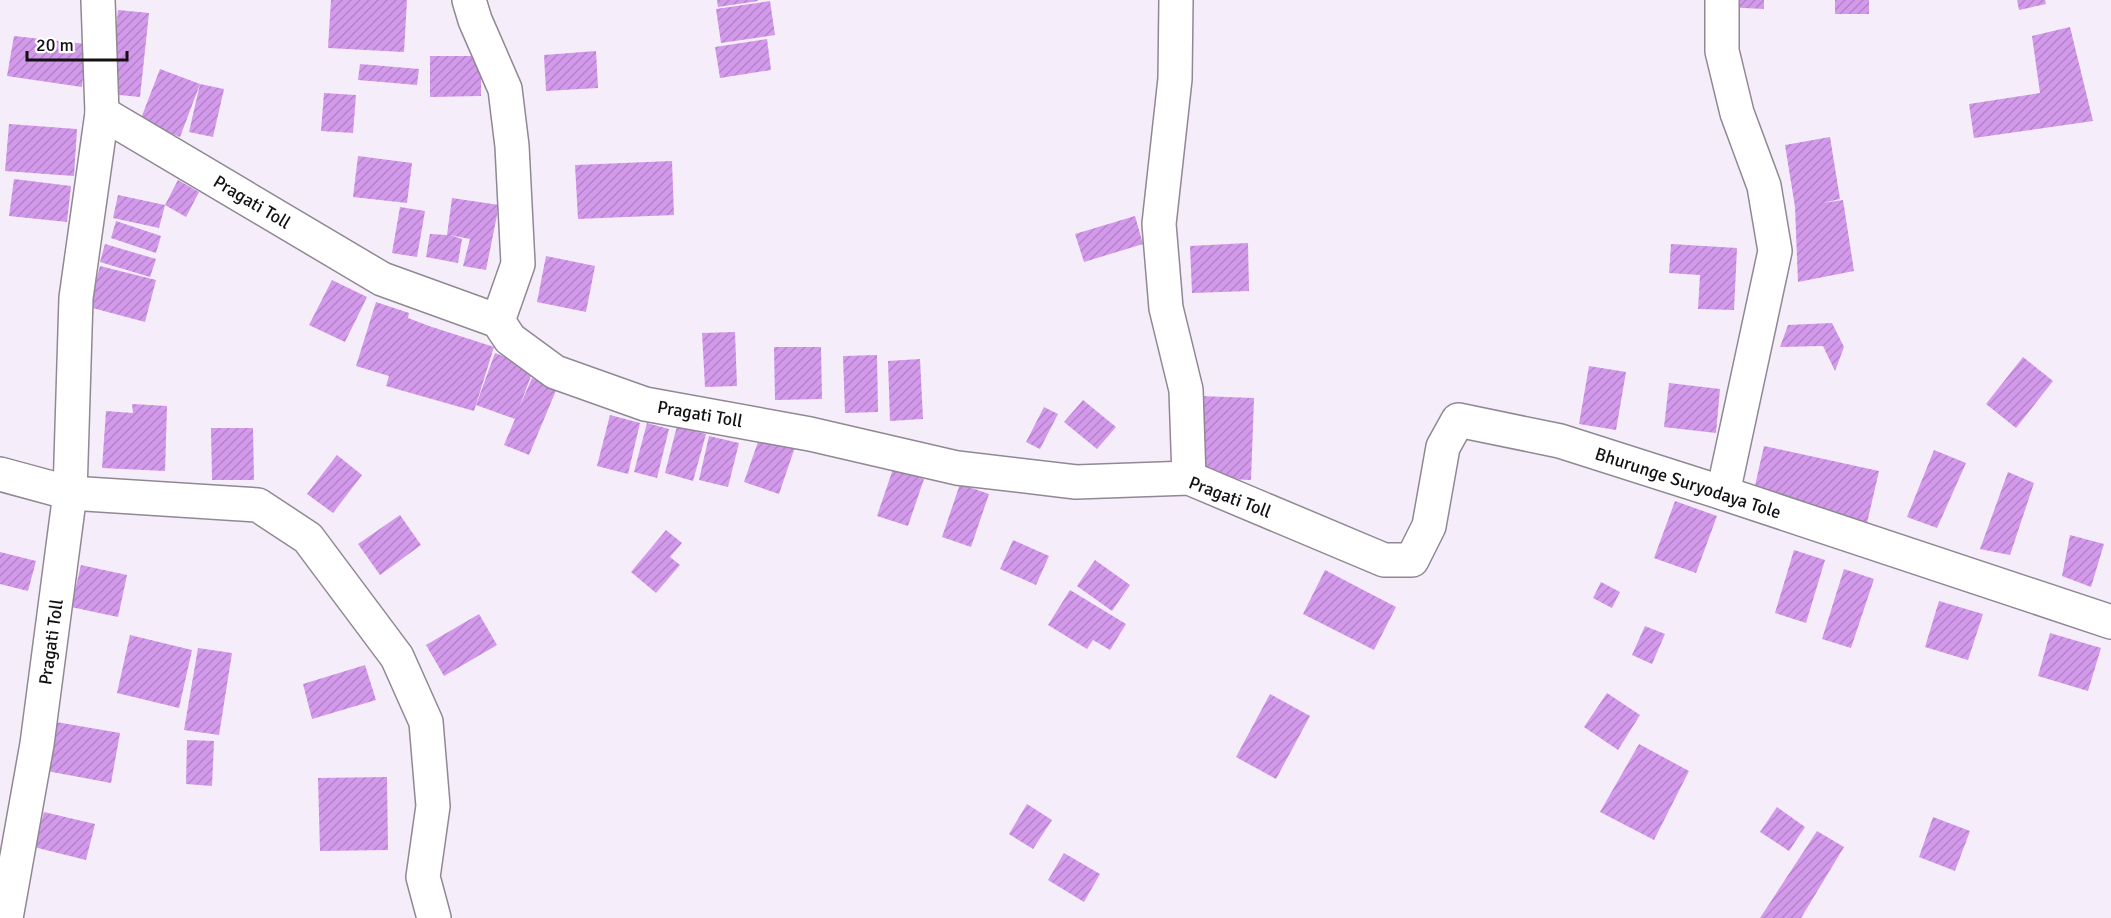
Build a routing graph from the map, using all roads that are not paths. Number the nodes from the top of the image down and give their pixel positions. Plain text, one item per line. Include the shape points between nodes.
1 (98, 0) edge
2 (469, 0) edge
3 (1176, 0) edge
4 (1722, 0) edge
5 (102, 113) junction
6 (498, 321) junction
7 (0, 474) edge
8 (1189, 478) junction
9 (70, 493) junction
10 (1723, 493) junction
11 (1358, 549) joint
12 (2111, 622) edge
13 (6, 918) edge
14 (434, 918) edge

1 - 5 street, Pragati Toll
2 - 6 street via 505,89 512,146 518,264
3 - 8 street via 1175,79 1159,224 1166,308 1186,390
4 - 10 street via 1722,51 1737,113 1764,186 1775,251
5 - 6 street, Pragati Toll via 382,279
5 - 9 street, Pragati Toll via 76,298
6 - 8 street, Pragati Toll via 510,339 555,372 645,404 810,434 957,468 1076,482
7 - 9 street
8 - 11 street, Pragati Toll
9 - 13 street, Pragati Toll via 37,744
9 - 14 street via 258,506 308,538 397,657 426,722 433,806 423,877
10 - 11 street, Bhurunge Suryodaya Tole via 1560,441 1458,420 1443,447 1429,526 1412,560 1384,560
10 - 12 street, Bhurunge Suryodaya Tole

